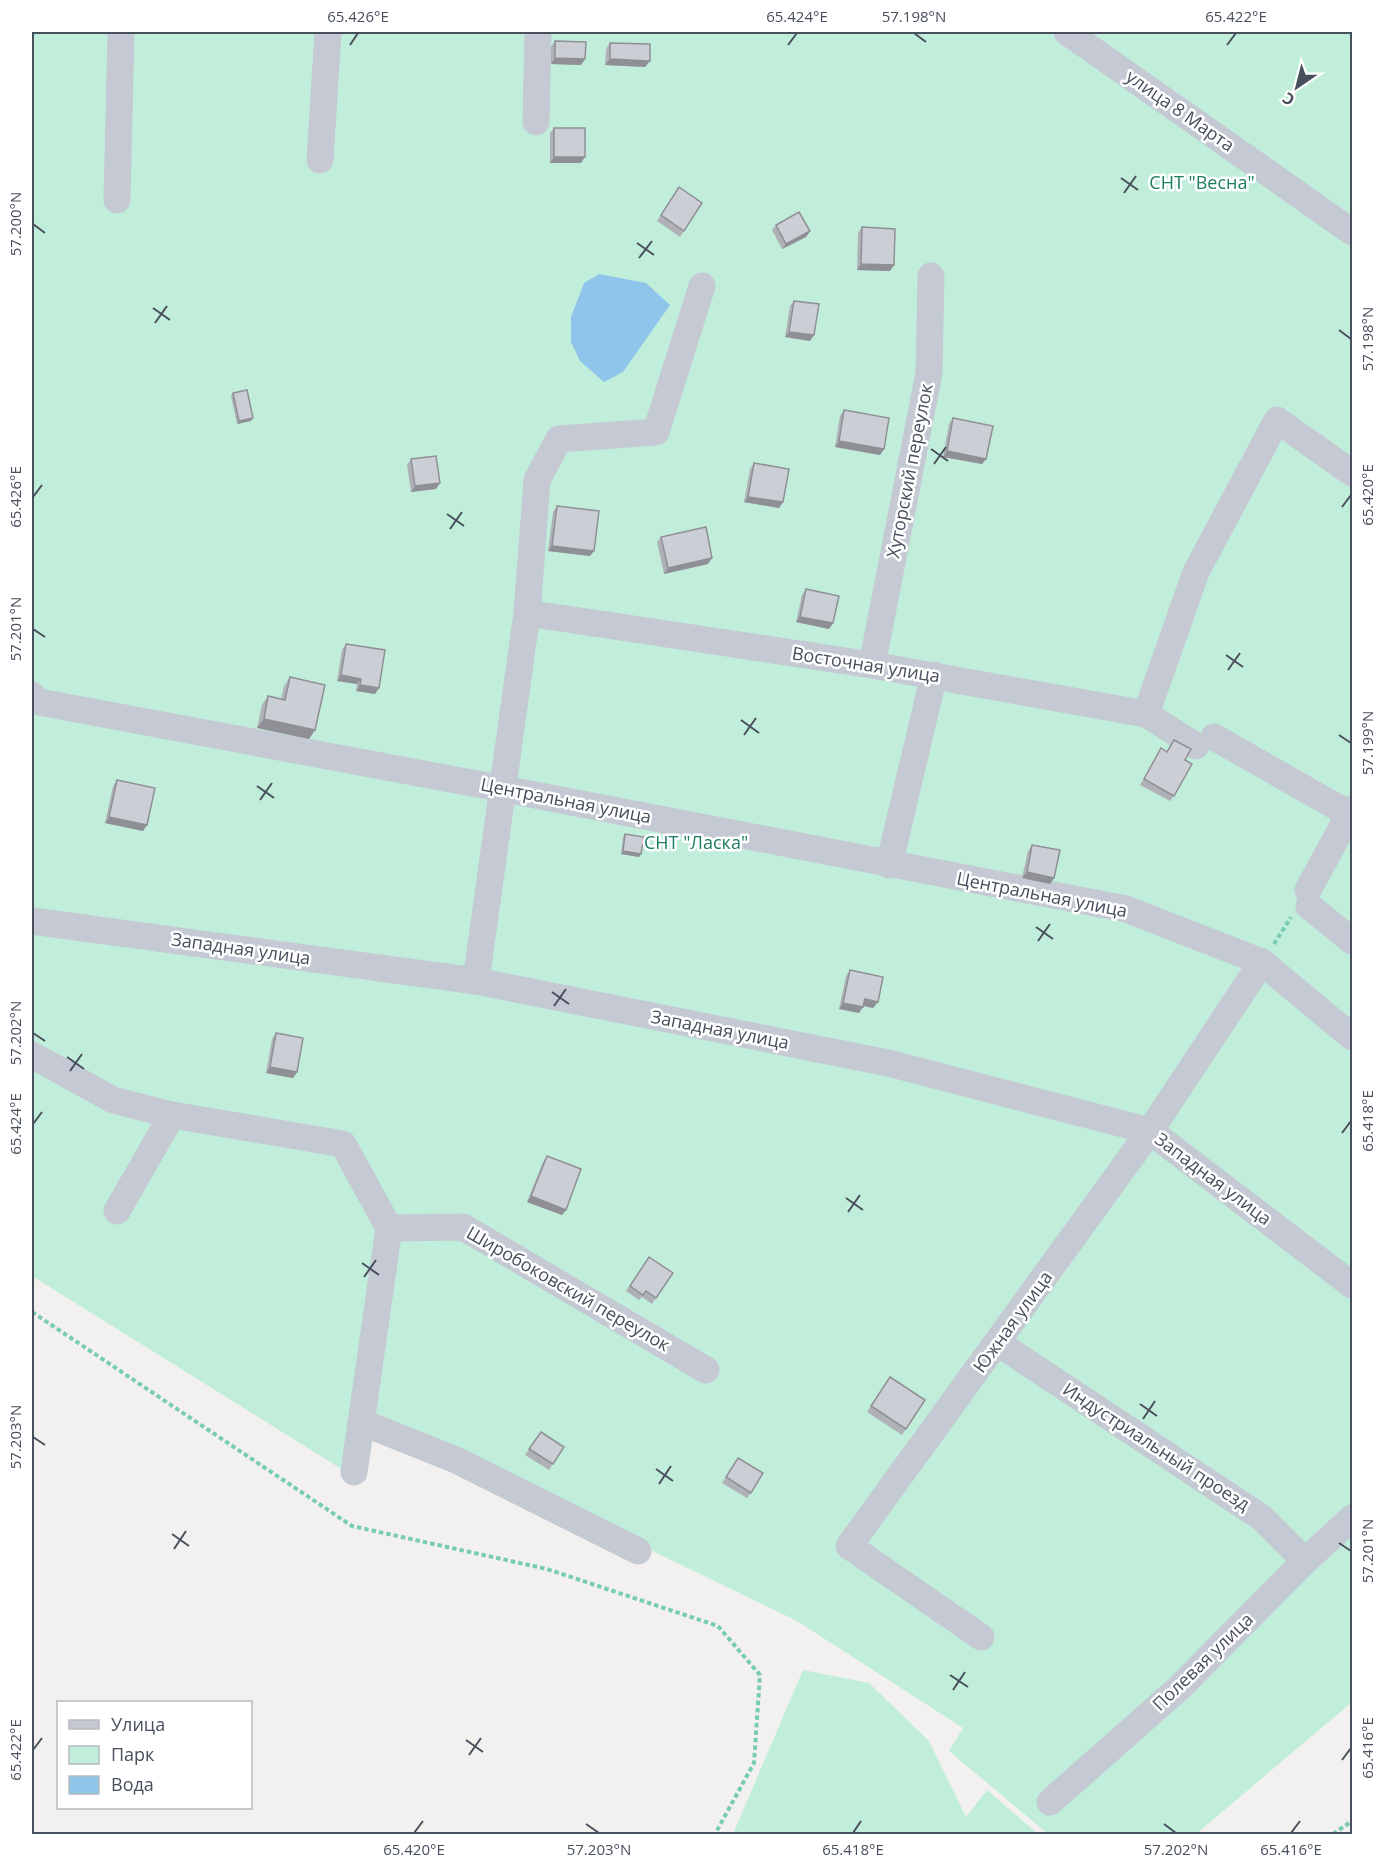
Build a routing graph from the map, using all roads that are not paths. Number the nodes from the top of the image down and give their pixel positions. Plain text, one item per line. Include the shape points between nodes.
1 (121, 32) edge
2 (328, 32) edge
3 (538, 32) edge
4 (1067, 32) edge
5 (536, 122) dead end
6 (320, 160) dead end
7 (117, 200) dead end
8 (1353, 232) edge
9 (931, 276) dead end
10 (702, 286) dead end
11 (1353, 473) edge
12 (527, 613) junction
13 (872, 665) junction
14 (934, 675) junction
15 (32, 695) edge
16 (1146, 714) junction
17 (504, 789) junction
18 (1351, 811) edge
19 (889, 865) junction
20 (32, 921) edge
21 (1353, 941) edge
22 (1262, 962) junction
23 (476, 981) junction
24 (1353, 1037) edge
25 (32, 1055) edge
26 (172, 1115) junction
27 (1150, 1131) junction
28 (117, 1211) dead end
29 (390, 1228) junction
30 (1353, 1285) edge
31 (998, 1343) junction
32 (706, 1370) dead end
33 (361, 1422) junction
34 (354, 1472) dead end
35 (1353, 1518) edge
36 (638, 1551) dead end
37 (1305, 1561) junction
38 (981, 1637) dead end
39 (1050, 1802) dead end

1 - 7 street
2 - 6 street
3 - 5 street
4 - 8 street, улица 8 Марта
9 - 13 street, Хуторский переулок via 929,373
10 - 12 street via 656,432 559,439 537,480
11 - 16 street via 1277,420 1196,573
12 - 13 street, Восточная улица
12 - 17 street
13 - 14 street, Восточная улица
14 - 16 street, Восточная улица
14 - 19 street
15 - 17 street, Центральная улица via 51,705
16 - 18 street, Восточная улица
17 - 19 street, Центральная улица
17 - 23 street
18 - 21 street via 1308,898
19 - 22 street, Центральная улица via 1126,909
20 - 23 street, Западная улица
22 - 24 street, Центральная улица
22 - 27 street, Южная улица
23 - 27 street, Западная улица via 888,1063
25 - 26 street via 113,1100
26 - 28 street
26 - 29 street via 343,1144
27 - 30 street, Западная улица
27 - 31 street, Южная улица
29 - 32 street, Широбоковский переулок via 463,1227
29 - 33 street
31 - 37 street, Индустриальный проезд via 1262,1518
31 - 38 street, Южная улица via 849,1546
33 - 34 street
33 - 36 street via 456,1460
35 - 37 street, Полевая улица
37 - 39 street, Полевая улица via 1178,1689

